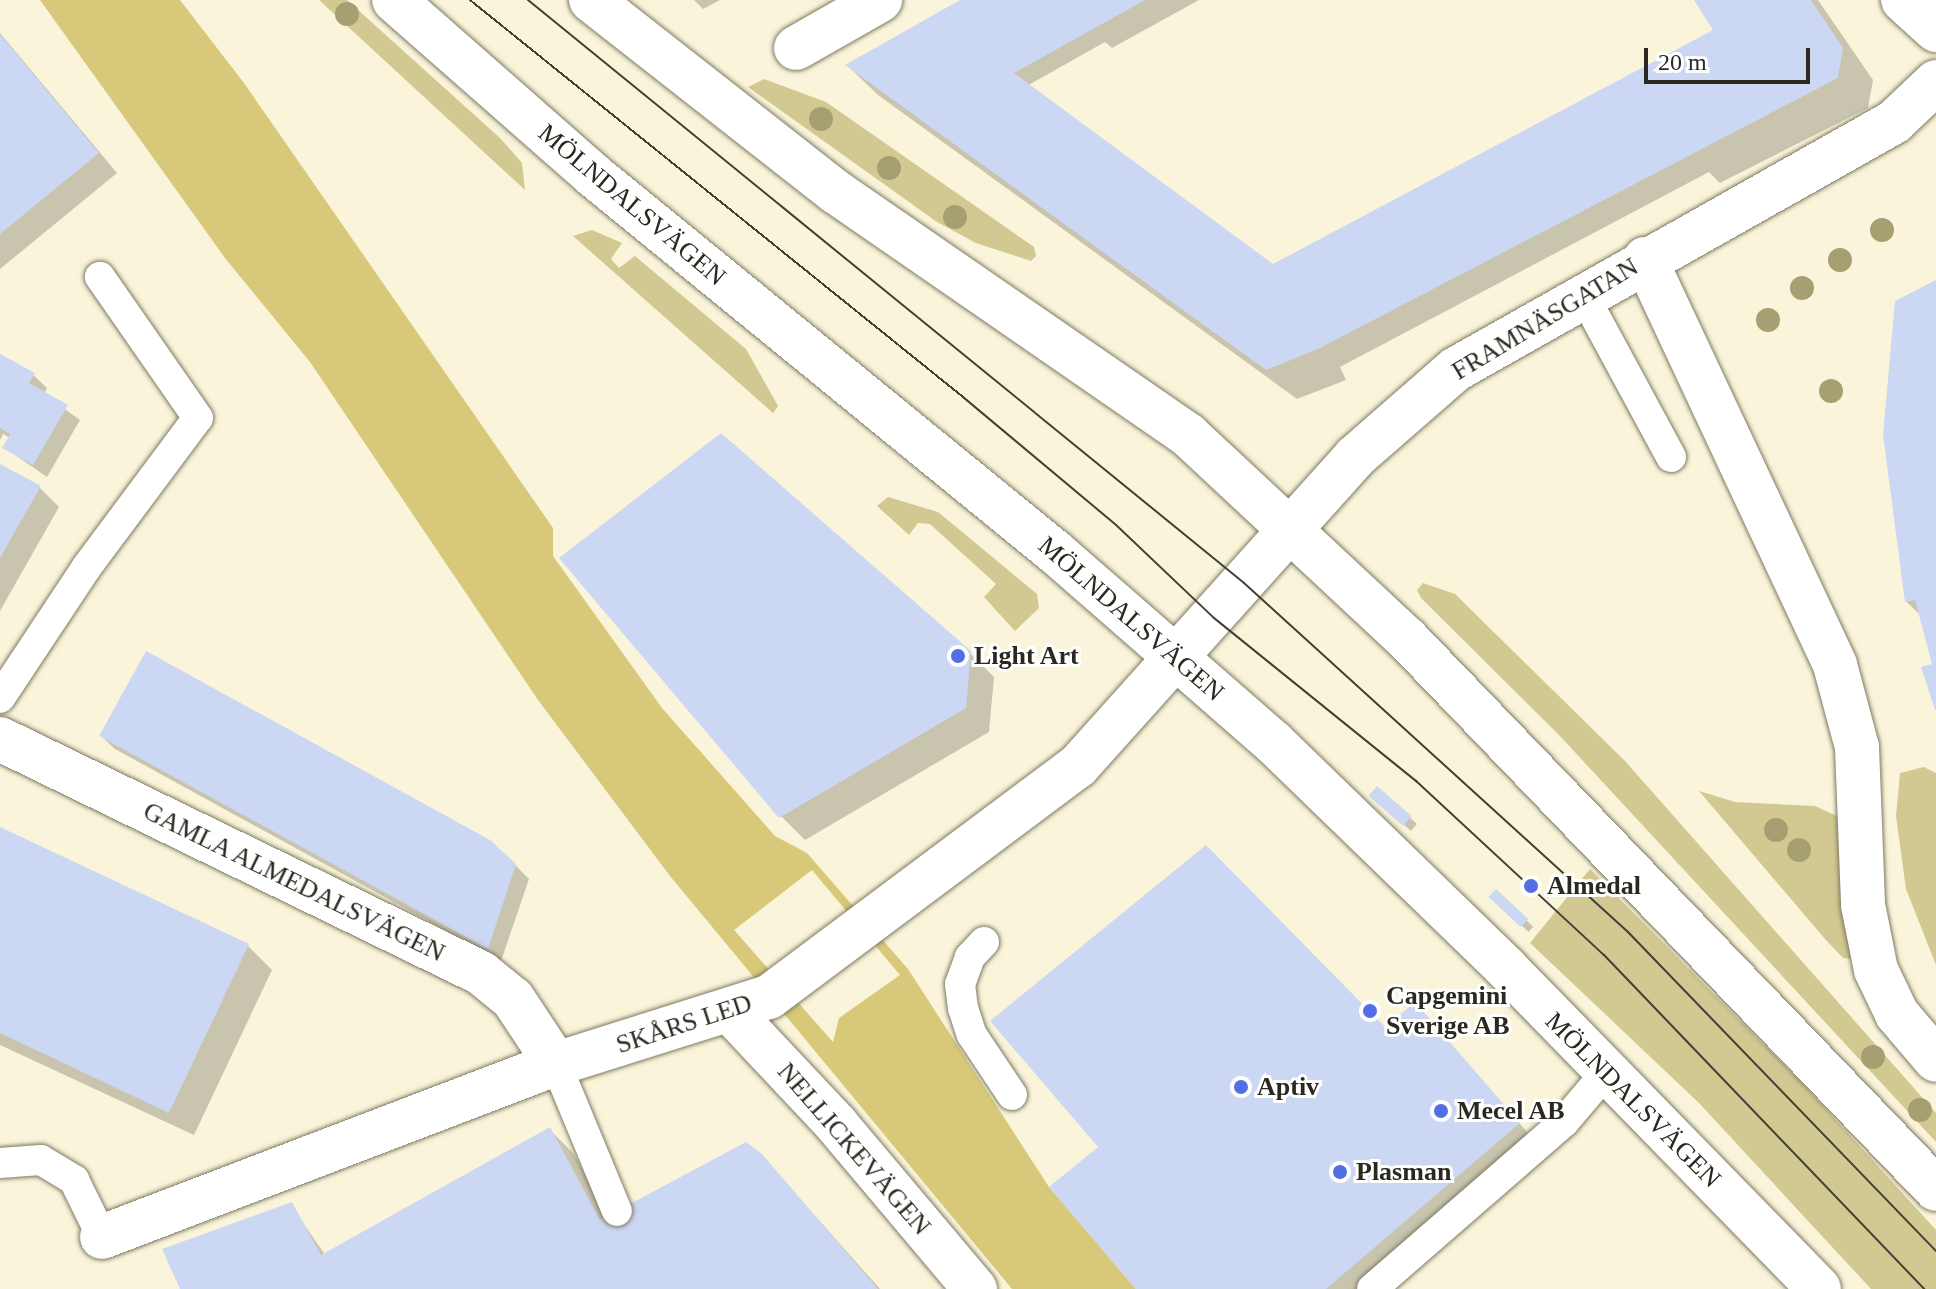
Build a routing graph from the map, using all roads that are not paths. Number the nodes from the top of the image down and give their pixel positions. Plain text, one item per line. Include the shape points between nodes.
1 (394, 0) edge
2 (591, 0) edge
3 (880, 0) edge
4 (1903, 0) edge
5 (1936, 30) edge
6 (796, 48) dead end
7 (1936, 82) edge
8 (1645, 259) junction
9 (100, 277) dead end
10 (1584, 296) junction
11 (1671, 457) dead end
12 (1291, 530) junction
13 (1177, 661) junction
14 (0, 698) edge
15 (0, 739) edge
16 (984, 942) dead end
17 (750, 1004) junction
18 (1936, 1060) edge
19 (556, 1064) junction
20 (1604, 1075) junction
21 (1012, 1095) dead end
22 (0, 1163) edge
23 (1936, 1189) edge
24 (617, 1211) dead end
25 (102, 1237) joint
26 (975, 1289) edge
27 (1372, 1289) edge
28 (1819, 1289) edge

1 - 13 street, MÖLNDALSVÄGEN via 593,175 1055,552
2 - 12 street via 836,192 1188,435
3 - 6 street
4 - 5 street
7 - 8 street, FRAMNÄSGATAN via 1894,122
8 - 10 street, FRAMNÄSGATAN
8 - 18 street via 1835,665 1857,747 1863,905 1876,970 1897,1014
9 - 14 lane via 198,418 86,568
10 - 11 lane
10 - 12 street, FRAMNÄSGATAN via 1456,369 1355,457
12 - 13 street, FRAMNÄSGATAN
12 - 23 street via 1418,650
13 - 17 street, SKÅRS LED via 1078,766
13 - 20 street, MÖLNDALSVÄGEN via 1306,774 1506,968
15 - 19 street, GAMLA ALMEDALSVÄGEN via 481,973 513,999
16 - 21 lane via 970,957 960,984 963,1008 972,1035
17 - 19 street, SKÅRS LED
17 - 26 street, NELLICKEVÄGEN via 836,1124
19 - 24 lane
19 - 25 street, SKÅRS LED
20 - 27 lane via 1564,1122
20 - 28 street, MÖLNDALSVÄGEN
22 - 25 lane via 41,1160 74,1180

